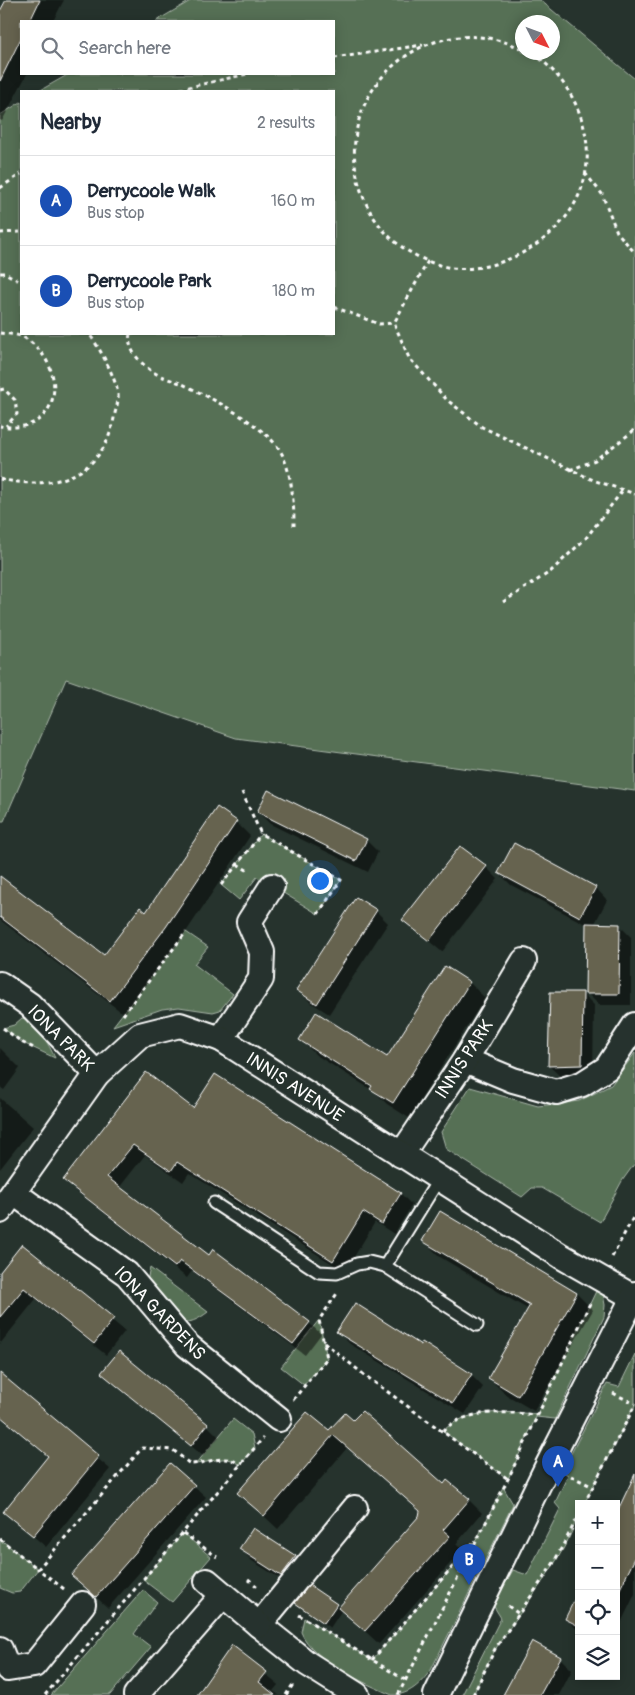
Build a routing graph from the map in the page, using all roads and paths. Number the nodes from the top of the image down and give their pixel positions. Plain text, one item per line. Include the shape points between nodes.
1 (426, 44) junction
2 (515, 45) edge
3 (335, 58) edge
4 (541, 60) edge
5 (243, 75) edge
6 (176, 90) edge
7 (585, 173) junction
8 (20, 175) edge
9 (0, 188) edge
10 (20, 232) edge
11 (0, 233) edge
12 (635, 253) edge
13 (428, 261) junction
14 (0, 273) edge
15 (20, 281) edge
16 (335, 307) edge
17 (394, 323) junction
18 (0, 333) edge
19 (90, 335) edge
20 (130, 335) edge
21 (0, 390) edge
22 (0, 426) edge
23 (6, 427) junction
24 (635, 427) edge
25 (570, 470) junction
26 (0, 479) edge
27 (623, 490) junction
28 (635, 494) edge
29 (294, 526) dead end
30 (503, 602) dead end
31 (242, 792) dead end
32 (261, 834) junction
33 (237, 864) junction
34 (265, 881) joint
35 (220, 885) dead end
36 (318, 914) dead end
37 (186, 932) dead end
38 (524, 961) dead end
39 (0, 984) edge
40 (120, 1018) dead end
41 (635, 1025) edge
42 (3, 1028) dead end
43 (221, 1039) junction
44 (43, 1052) dead end
45 (465, 1060) junction
46 (97, 1074) junction
47 (401, 1155) junction
48 (439, 1179) junction
49 (7, 1202) edge
50 (214, 1204) dead end
51 (635, 1214) edge
52 (357, 1264) junction
53 (386, 1266) junction
54 (602, 1278) junction
55 (634, 1296) edge
56 (477, 1325) dead end
57 (324, 1342) junction
58 (635, 1405) edge
59 (537, 1414) junction
60 (279, 1419) junction
61 (443, 1431) junction
62 (240, 1465) junction
63 (508, 1479) junction
64 (586, 1500) edge
65 (355, 1508) dead end
66 (575, 1523) edge
67 (0, 1539) edge
68 (477, 1539) junction
69 (38, 1568) junction
70 (83, 1604) junction
71 (304, 1618) dead end
72 (106, 1623) junction
73 (259, 1625) junction
74 (0, 1649) edge
75 (372, 1660) junction
76 (405, 1680) junction
77 (45, 1695) edge
78 (136, 1695) edge
79 (357, 1695) edge
80 (398, 1695) edge
81 (436, 1695) edge
82 (473, 1695) edge

1 - 2 path via 453,37 480,36
1 - 3 path
1 - 13 path via 402,58 381,77 366,100 356,126 354,154 357,181 367,207 404,248
4 - 7 path via 571,92 582,118 587,145
5 - 6 path
7 - 12 path via 602,194 617,232
7 - 13 path via 578,197 564,219 545,238 523,252 477,267 453,268
8 - 9 path
10 - 11 path
13 - 17 path
14 - 15 path
16 - 17 path via 379,324
17 - 25 path via 409,358 447,400 482,427
18 - 23 path via 22,336 43,355 53,375 54,400 42,419 25,426
19 - 26 path via 100,349 118,395 111,434 96,459 65,480 24,485
20 - 29 path via 137,358 156,373 208,397 260,428 282,454 291,486
21 - 23 path via 4,389 15,400 17,414
22 - 23 path
24 - 25 path via 595,460
25 - 27 path
27 - 28 path
27 - 30 path via 586,538 550,572
31 - 32 path
32 - 33 path
32 - 36 path via 340,880
33 - 34 path
33 - 35 path
34 - 43 street via 249,922 262,952 261,979
37 - 40 path
38 - 45 street, INNIS PARK
39 - 46 street, IONA PARK via 30,1005
41 - 45 street via 606,1068 582,1084 556,1092 513,1080
42 - 44 path via 23,1043
43 - 46 street, INNIS AVENUE via 180,1024 140,1035
43 - 47 street, INNIS AVENUE
45 - 47 street, INNIS PARK
46 - 49 street, INNIS AVENUE
47 - 48 street, INNIS AVENUE
48 - 53 lane
48 - 54 street, INNIS AVENUE
49 - 60 street, IONA GARDENS via 127,1274 187,1345
50 - 52 lane via 320,1272 337,1272
51 - 54 path
52 - 53 lane via 369,1262
52 - 57 path via 319,1320
53 - 56 lane
54 - 55 street, INNIS AVENUE
54 - 59 path
55 - 81 street
57 - 60 path via 326,1358
57 - 61 path
58 - 64 path
59 - 61 path via 476,1416 460,1419
59 - 63 path
60 - 62 path
61 - 63 path
62 - 69 path via 227,1458 190,1464 173,1450 142,1448
62 - 72 path
63 - 68 path
65 - 73 street
66 - 82 path via 553,1564 495,1650
67 - 69 path
68 - 75 path
68 - 76 path
69 - 70 path
70 - 72 path
70 - 74 street via 34,1665 8,1669
71 - 75 path
72 - 77 path
73 - 78 street via 215,1588
73 - 79 street via 308,1664
75 - 76 path
76 - 80 path

